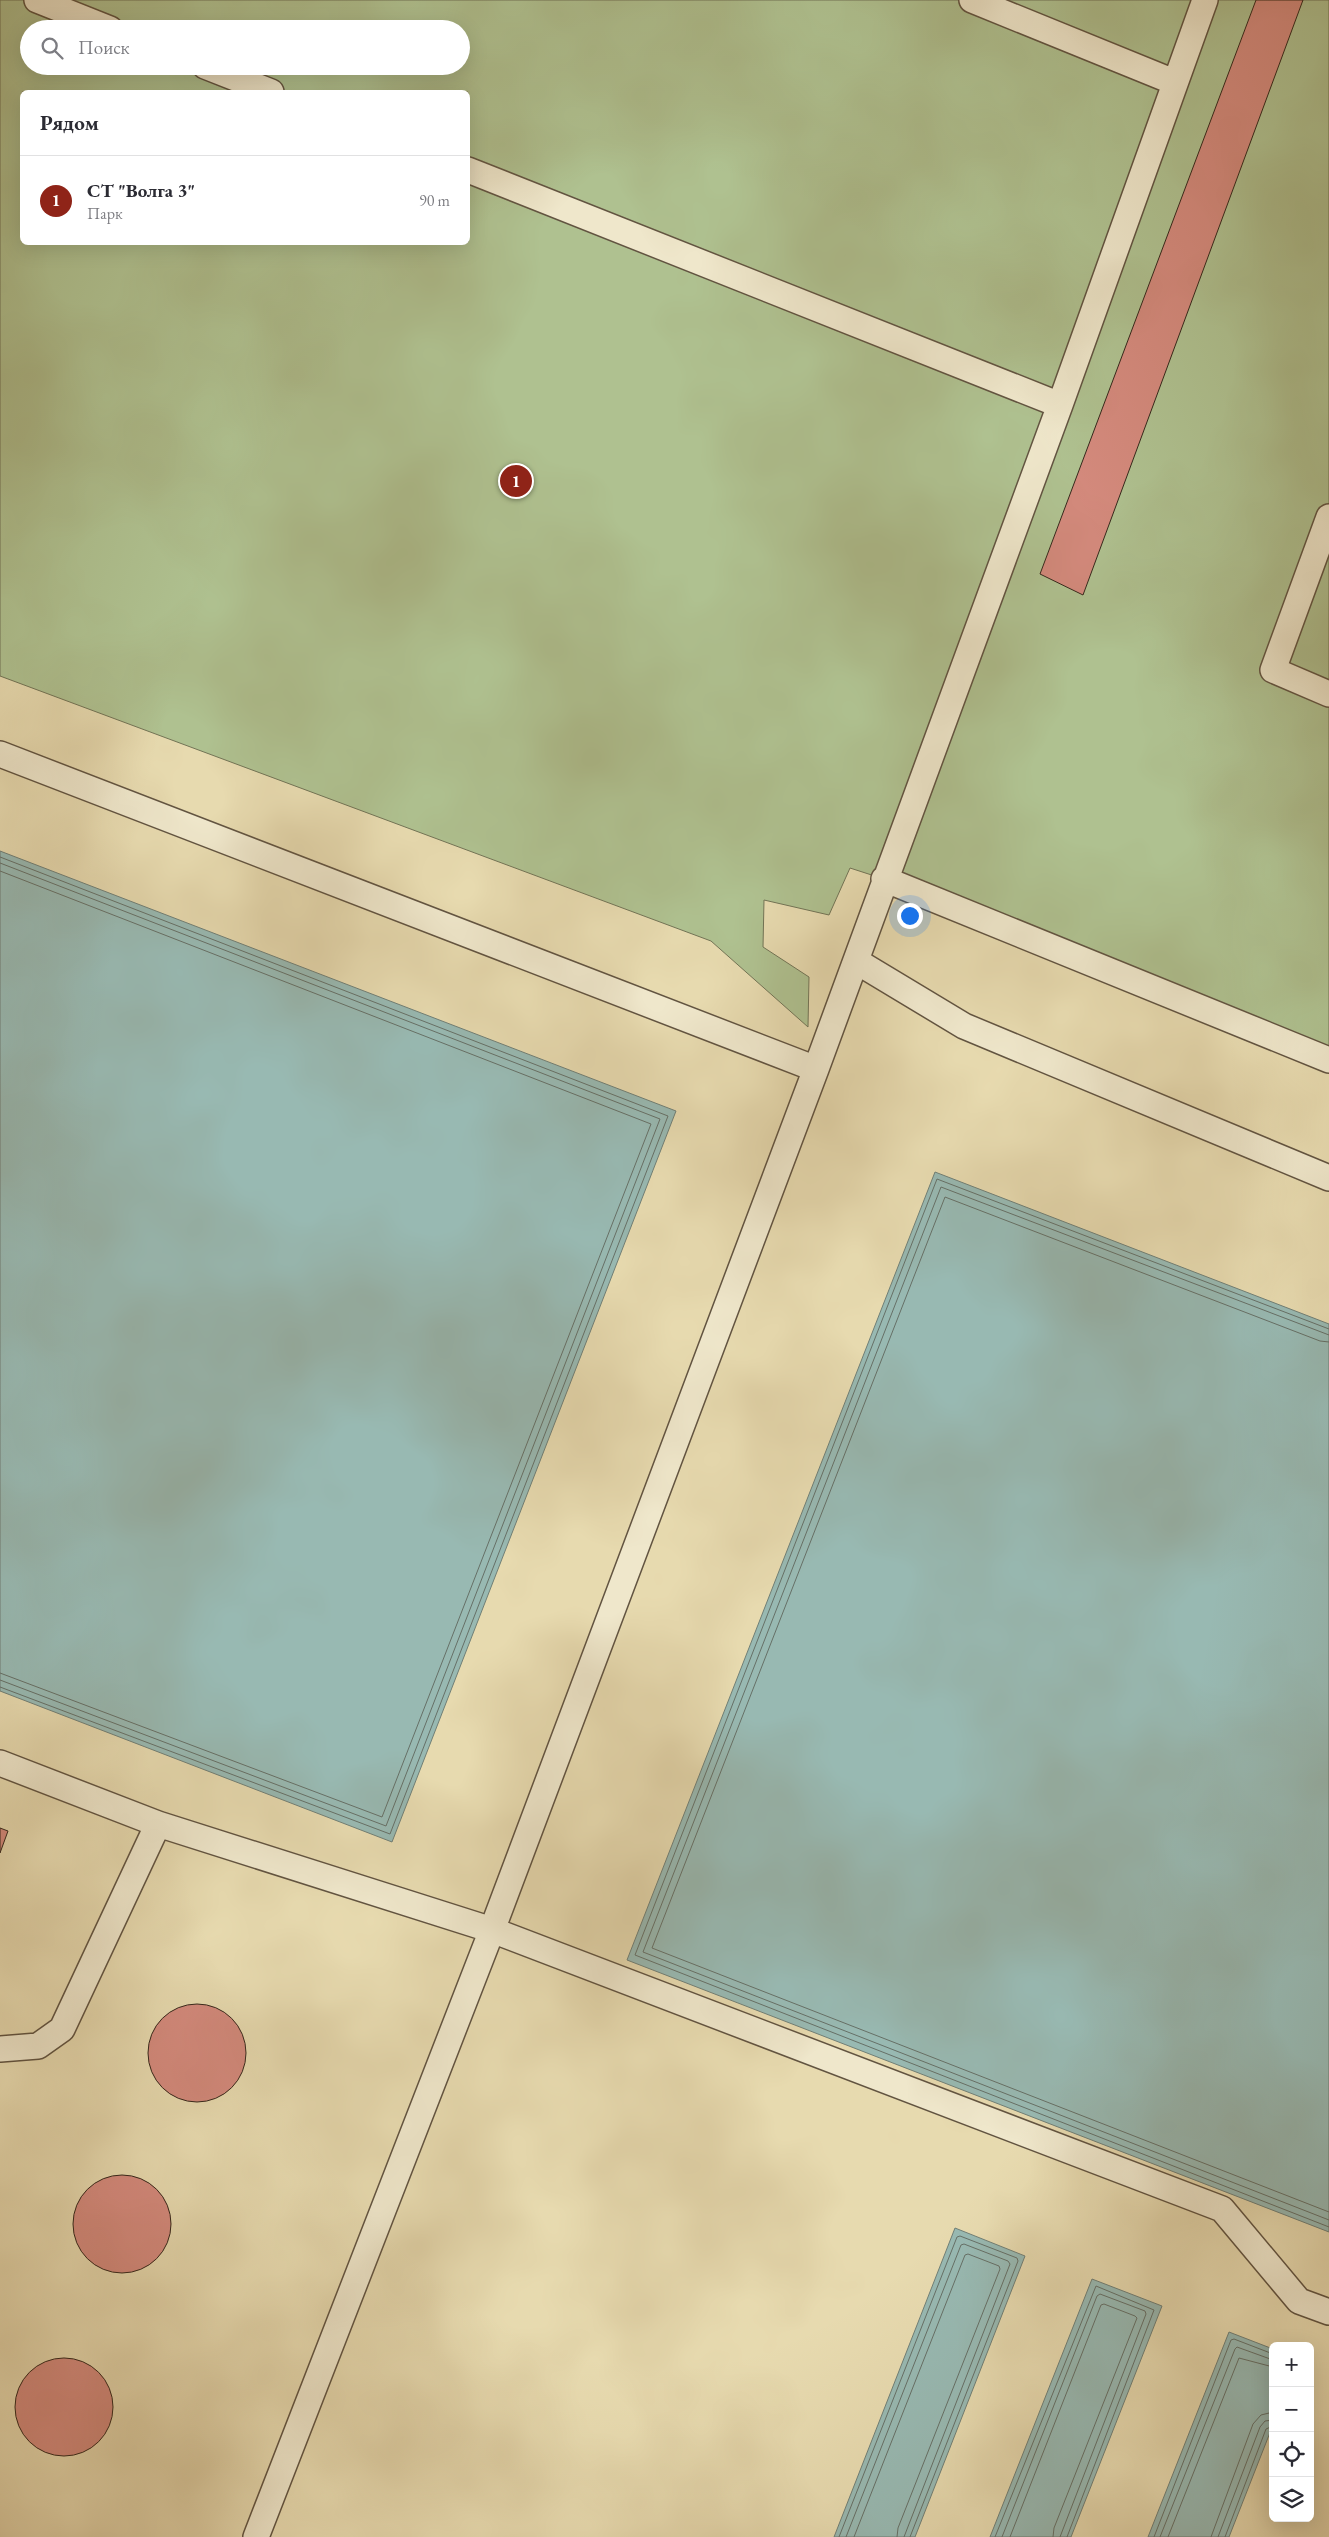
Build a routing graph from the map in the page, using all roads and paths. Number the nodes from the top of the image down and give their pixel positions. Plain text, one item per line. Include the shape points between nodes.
1 (37, 0) edge
2 (972, 0) edge
3 (1205, 0) edge
4 (87, 20) edge
5 (228, 75) edge
6 (1174, 82) junction
7 (266, 90) edge
8 (470, 171) edge
9 (1060, 405) junction
10 (1329, 517) edge
11 (1329, 694) edge
12 (0, 754) edge
13 (884, 879) junction
14 (856, 961) junction
15 (1329, 1060) edge
16 (816, 1069) junction
17 (1329, 1178) edge
18 (0, 1763) edge
19 (158, 1824) junction
20 (492, 1930) junction
21 (0, 2049) edge
22 (1329, 2312) edge
23 (256, 2537) edge

1 - 4 lane
2 - 6 lane
3 - 6 lane
5 - 7 lane
6 - 9 lane
8 - 9 lane
9 - 13 lane
10 - 11 lane via 1273,670
12 - 16 lane
13 - 14 lane
13 - 15 lane
14 - 16 lane
14 - 17 lane via 964,1026
16 - 20 lane
18 - 19 lane
19 - 20 lane
19 - 21 lane via 62,2029 38,2046
20 - 22 lane via 1222,2209 1299,2301
20 - 23 lane

